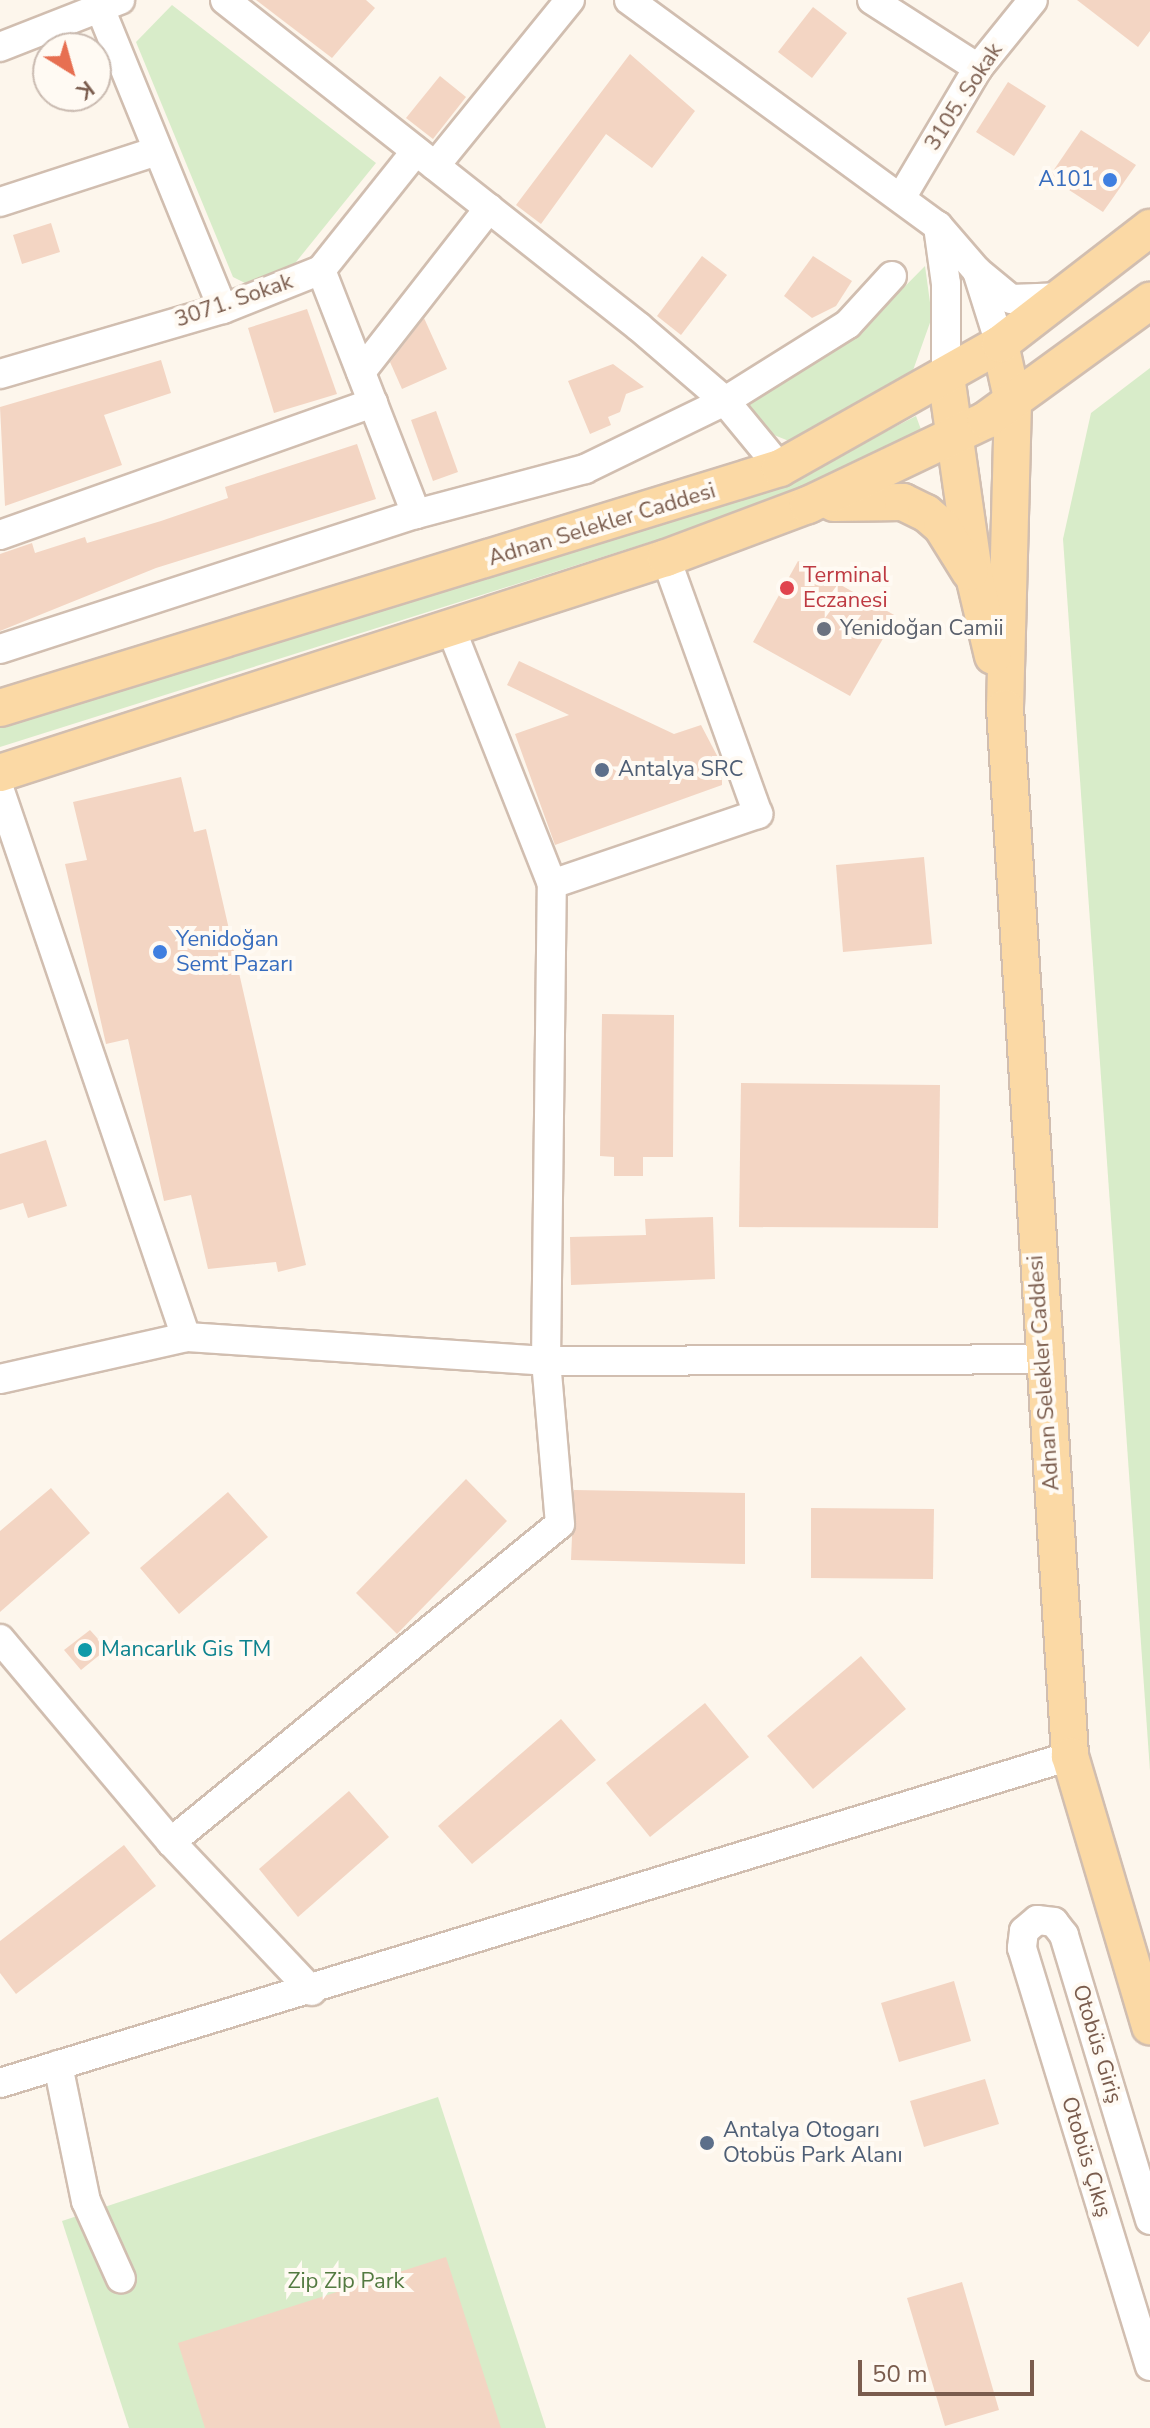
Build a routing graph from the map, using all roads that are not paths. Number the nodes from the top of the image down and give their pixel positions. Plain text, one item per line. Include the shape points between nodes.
1 (570, 0) edge
2 (872, 0) edge
3 (1033, 0) edge
4 (639, 3) edge
5 (110, 4) edge
6 (237, 4) edge
7 (0, 47) edge
8 (978, 68) junction
9 (154, 152) junction
10 (426, 159) junction
11 (901, 198) junction
12 (0, 202) edge
13 (489, 208) junction
14 (938, 226) junction
15 (1150, 228) edge
16 (321, 270) junction
17 (977, 271) junction
18 (892, 276) dead end
19 (1065, 297) junction
20 (1150, 301) edge
21 (223, 309) junction
22 (1000, 344) junction
23 (361, 372) junction
24 (0, 374) edge
25 (946, 376) junction
26 (725, 401) junction
27 (1013, 402) junction
28 (373, 403) junction
29 (958, 434) junction
30 (780, 468) junction
31 (808, 505) junction
32 (416, 514) junction
33 (0, 535) edge
34 (666, 558) junction
35 (975, 580) junction
36 (450, 627) junction
37 (0, 649) edge
38 (0, 708) edge
39 (1005, 708) junction
40 (0, 773) edge
41 (0, 791) edge
42 (552, 884) junction
43 (186, 1337) junction
44 (1043, 1359) junction
45 (546, 1361) junction
46 (0, 1379) edge
47 (0, 1639) edge
48 (1070, 1756) junction
49 (171, 1842) junction
50 (1022, 1948) joint
51 (312, 1991) junction
52 (1150, 2026) edge
53 (58, 2065) junction
54 (0, 2083) edge
55 (1150, 2220) edge
56 (121, 2279) dead end
57 (1150, 2366) edge

1 - 10 street, 3071. Sokak
2 - 8 street
3 - 8 street, 3105. Sokak
4 - 11 street
5 - 7 street
5 - 9 street
6 - 10 street
8 - 11 street, 3105. Sokak
9 - 12 street
9 - 21 street
10 - 13 street
10 - 16 street, 3071. Sokak
11 - 14 street
13 - 23 street
13 - 26 street
14 - 17 street
14 - 25 street via 946,284
15 - 19 main road, Adnan Selekler Caddesi
16 - 21 street, 3071. Sokak
16 - 23 street
17 - 19 street via 1011,299
17 - 22 street
18 - 26 street via 848,324
19 - 22 main road, Adnan Selekler Caddesi
20 - 27 main road, Adnan Selekler Caddesi
21 - 24 street, 3071. Sokak
22 - 25 main road, Adnan Selekler Caddesi
22 - 27 main road
23 - 28 street
25 - 29 main road
25 - 30 main road, Adnan Selekler Caddesi
26 - 30 street
26 - 32 street via 585,469
27 - 29 main road, Adnan Selekler Caddesi
27 - 39 main road, Adnan Selekler Caddesi
28 - 32 street
28 - 33 street
29 - 31 main road, Adnan Selekler Caddesi
29 - 35 main road, Adnan Selekler Caddesi
30 - 38 main road, Adnan Selekler Caddesi
31 - 34 main road, Adnan Selekler Caddesi
31 - 35 main road, Adnan Selekler Caddesi via 903,502 942,527
32 - 37 street
34 - 36 main road, Adnan Selekler Caddesi
34 - 42 street via 758,814
35 - 39 main road, Adnan Selekler Caddesi
36 - 40 main road, Adnan Selekler Caddesi
36 - 42 street
39 - 44 main road, Adnan Selekler Caddesi
41 - 43 street
42 - 45 street
43 - 45 street
43 - 46 street
44 - 45 street
44 - 48 main road, Adnan Selekler Caddesi
45 - 49 street via 560,1524
47 - 49 street
48 - 51 street
48 - 52 main road, Adnan Selekler Caddesi
49 - 51 street
50 - 55 street, Otobüs Giriş via 1024,1931 1037,1920 1062,1929
50 - 57 street, Otobüs Çıkış
51 - 53 street
53 - 54 street
53 - 56 street via 86,2201

